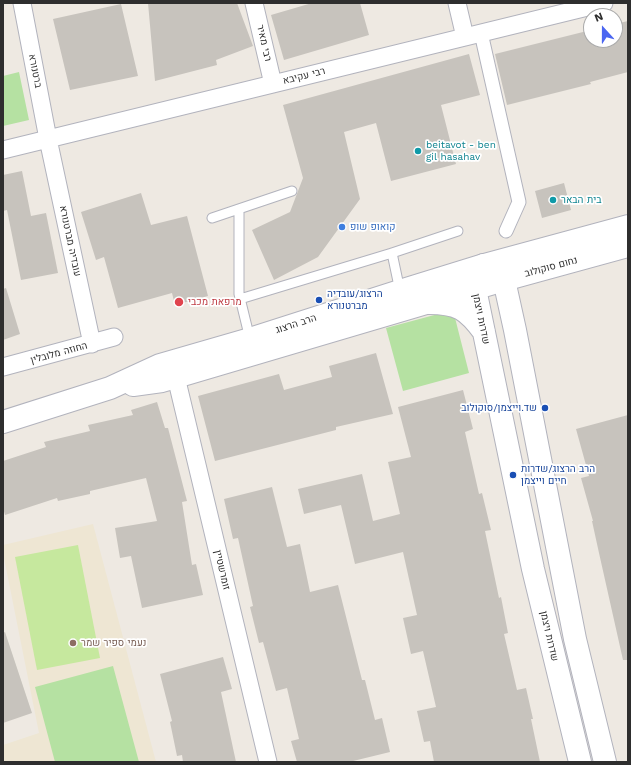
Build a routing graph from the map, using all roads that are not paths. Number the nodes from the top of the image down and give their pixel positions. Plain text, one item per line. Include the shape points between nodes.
1 (22, 3) edge
2 (254, 3) edge
3 (457, 3) edge
4 (604, 3) edge
5 (473, 35) junction
6 (273, 84) junction
7 (48, 139) junction
8 (3, 150) edge
9 (292, 191) dead end
10 (239, 209) junction
11 (212, 218) dead end
12 (628, 226) edge
13 (458, 231) dead end
14 (506, 231) dead end
15 (628, 246) edge
16 (392, 253) junction
17 (484, 265) junction
18 (544, 268) junction
19 (504, 280) junction
20 (475, 289) junction
21 (400, 290) junction
22 (240, 299) junction
23 (429, 303) junction
24 (515, 330) junction
25 (484, 332) junction
26 (114, 337) dead end
27 (250, 339) junction
28 (92, 344) junction
29 (3, 367) edge
30 (176, 377) junction
31 (110, 388) junction
32 (3, 422) edge
33 (268, 762) edge
34 (580, 762) edge
35 (605, 762) edge

1 - 7 street, ברטנורא
2 - 6 street, רבי מאיר
3 - 5 street
4 - 5 street, רבי עקיבא
5 - 6 street, רבי עקיבא
5 - 14 street via 519,202
6 - 7 street, רבי עקיבא
7 - 8 street, רבי עקיבא
7 - 28 street, עובדיה מברטנורא
9 - 10 lane
10 - 11 lane
10 - 22 lane
12 - 17 main road, נחום סוקולוב
13 - 16 lane
15 - 18 main road, נחום סוקולוב
16 - 21 lane
16 - 22 lane
17 - 19 main road
17 - 20 main road, שדרות ויצמן
17 - 21 main road, הרב הרצוג
18 - 19 main road, נחום סוקולוב
18 - 24 main road via 529,282 524,291 517,312
19 - 20 main road, נחום סוקולוב
19 - 24 main road
20 - 23 main road, הרב הרצוג
20 - 25 main road, שדרות ויצמן
21 - 27 main road, הרב הרצוג
22 - 27 lane
23 - 25 main road via 452,305 462,309
23 - 30 main road, הרב הרצוג
24 - 35 main road via 574,639
25 - 34 main road, שדרות ויצמן via 533,569
26 - 28 street, החוזה מלובלין
27 - 31 main road, הרב הרצוג via 160,365
28 - 29 street, החוזה מלובלין
30 - 31 main road, הרב הרצוג
30 - 33 street, זומרשטיין
31 - 32 main road, הרב הרצוג

